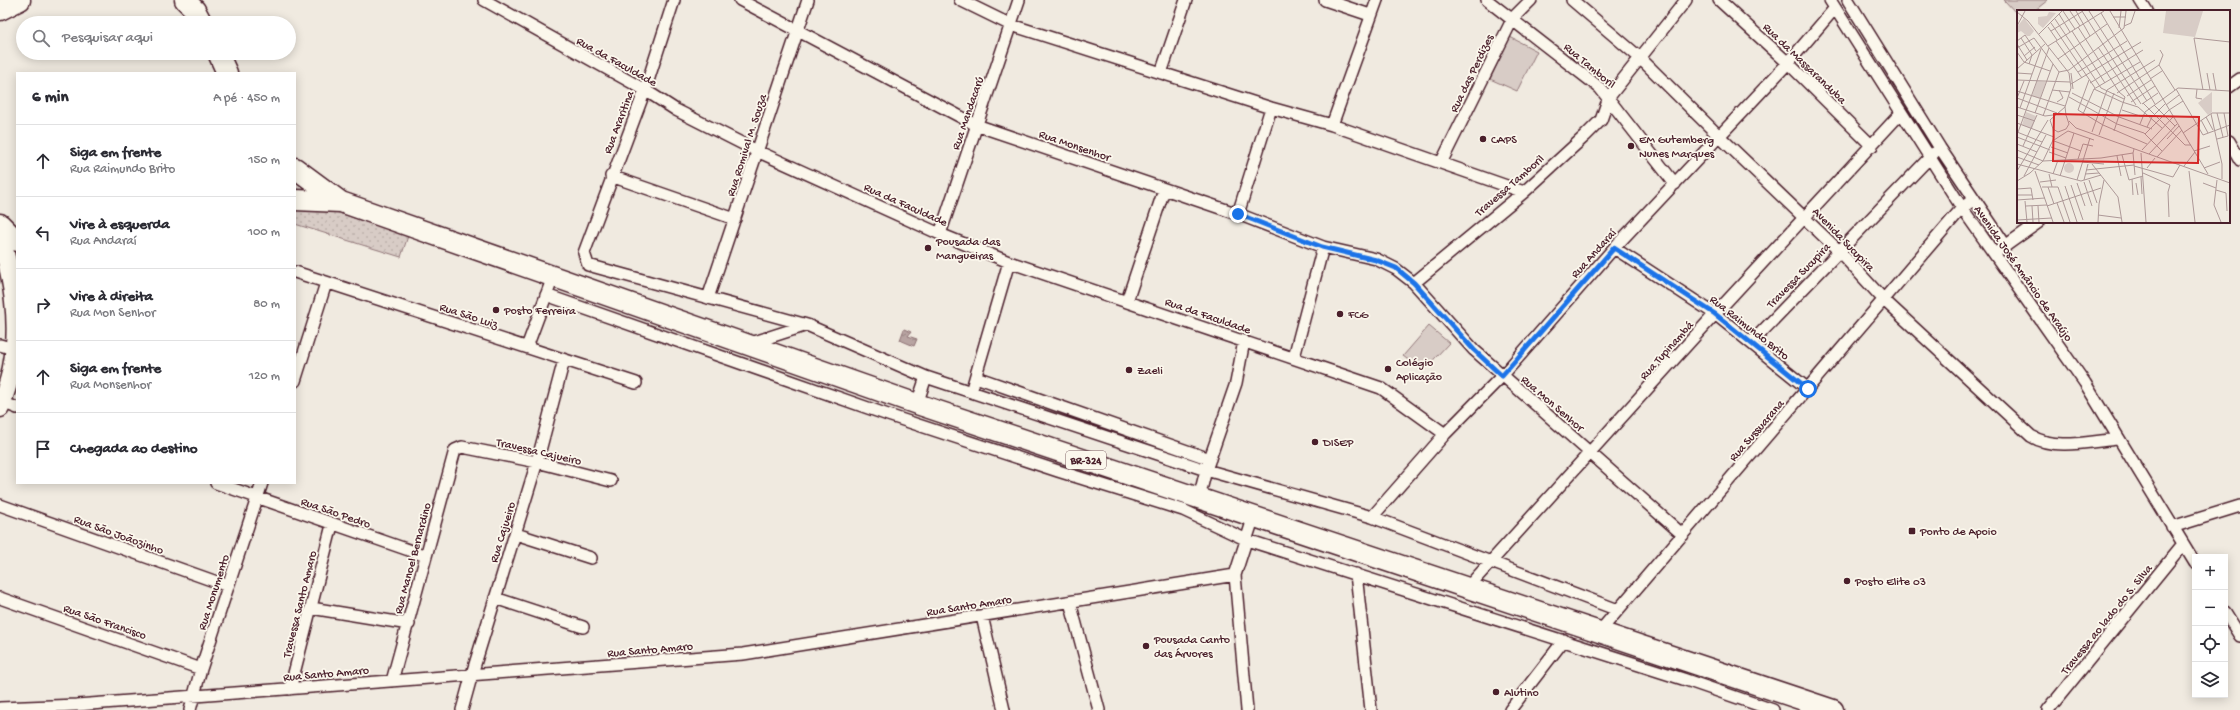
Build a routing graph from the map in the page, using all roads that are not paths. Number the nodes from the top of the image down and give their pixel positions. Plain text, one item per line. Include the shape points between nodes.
1 (20, 0) edge
2 (484, 0) edge
3 (674, 0) edge
4 (740, 0) edge
5 (808, 0) edge
6 (960, 0) edge
7 (1019, 0) edge
8 (1186, 0) edge
9 (1325, 0) edge
10 (1376, 0) edge
11 (1487, 0) edge
12 (1530, 0) edge
13 (1572, 0) edge
14 (1686, 0) edge
15 (1719, 0) edge
16 (1848, 0) edge
17 (2140, 0) edge
18 (1832, 4) edge
19 (0, 10) edge
20 (2146, 10) edge
21 (1370, 15) junction
22 (1513, 18) junction
23 (1011, 25) junction
24 (798, 30) junction
25 (1639, 57) junction
26 (221, 60) edge
27 (1788, 63) junction
28 (227, 72) edge
29 (1161, 73) junction
30 (2240, 79) edge
31 (2230, 87) edge
32 (645, 90) junction
33 (1609, 97) junction
34 (1271, 108) junction
35 (1902, 113) junction
36 (976, 125) junction
37 (1332, 125) junction
38 (1720, 137) junction
39 (2230, 143) edge
40 (1872, 146) junction
41 (1940, 148) junction
42 (757, 151) junction
43 (1929, 156) junction
44 (2240, 160) edge
45 (1442, 163) junction
46 (296, 169) edge
47 (611, 176) junction
48 (1675, 184) junction
49 (1164, 190) junction
50 (1524, 192) junction
51 (1974, 198) junction
52 (296, 200) edge
53 (341, 202) junction
54 (1962, 208) junction
55 (1238, 214) junction
56 (1805, 218) junction
57 (735, 219) junction
58 (2038, 223) edge
59 (0, 224) edge
60 (0, 234) edge
61 (940, 234) junction
62 (16, 240) edge
63 (2006, 246) junction
64 (1322, 247) junction
65 (1614, 248) junction
66 (1839, 251) junction
67 (1996, 253) junction
68 (1009, 262) junction
69 (296, 272) edge
70 (326, 283) junction
71 (1414, 283) junction
72 (549, 286) junction
73 (708, 298) junction
74 (1884, 300) junction
75 (1127, 301) junction
76 (1715, 314) junction
77 (807, 325) junction
78 (1244, 341) junction
79 (1751, 343) junction
80 (748, 344) junction
81 (527, 347) junction
82 (12, 354) edge
83 (1294, 357) junction
84 (564, 360) junction
85 (926, 376) junction
86 (1502, 376) junction
87 (976, 377) junction
88 (296, 378) edge
89 (636, 383) dead end
90 (1808, 389) junction
91 (971, 392) junction
92 (917, 404) junction
93 (10, 405) edge
94 (1445, 434) junction
95 (2118, 439) junction
96 (462, 448) joint
97 (1591, 454) junction
98 (1210, 459) junction
99 (537, 462) junction
100 (1206, 470) junction
101 (611, 481) dead end
102 (219, 484) edge
103 (262, 484) edge
104 (257, 498) junction
105 (1199, 498) junction
106 (0, 505) edge
107 (2240, 506) edge
108 (1254, 516) junction
109 (1372, 517) junction
110 (332, 525) junction
111 (2172, 527) junction
112 (516, 534) junction
113 (1683, 535) junction
114 (1247, 540) junction
115 (2183, 544) junction
116 (426, 556) junction
117 (591, 558) dead end
118 (2192, 558) edge
119 (1491, 562) junction
120 (1356, 574) junction
121 (1235, 575) junction
122 (228, 586) junction
123 (1468, 587) junction
124 (0, 598) edge
125 (495, 598) junction
126 (1070, 602) junction
127 (311, 608) junction
128 (1618, 610) junction
129 (982, 616) junction
130 (2228, 617) edge
131 (409, 624) junction
132 (583, 627) dead end
133 (1600, 631) junction
134 (2240, 636) edge
135 (1564, 640) junction
136 (201, 669) junction
137 (472, 674) junction
138 (392, 681) junction
139 (290, 689) junction
140 (194, 696) junction
141 (0, 708) edge
142 (76, 708) edge
143 (190, 710) edge
144 (462, 710) edge
145 (1004, 710) edge
146 (1099, 710) edge
147 (1247, 710) edge
148 (1371, 710) edge
149 (1510, 710) edge
150 (1773, 710) edge
151 (1833, 710) edge
152 (2048, 710) edge

1 - 19 highway
2 - 32 street, Rua da Faculdade
3 - 32 street, Rua Araritina
4 - 24 street, Rua Monsenhor
5 - 24 street, Rua Romival M. Souza
6 - 23 street
7 - 23 street, Rua Mandacarú
8 - 29 street
9 - 21 street
10 - 21 street
11 - 22 street, Rua Tamboril
12 - 22 street, Rua das Perdizes
13 - 25 street, Avenida Sucupira
14 - 25 street, Travessa Tamboril
15 - 27 street, Rua da Massaranduba
16 - 41 street
17 - 20 street
18 - 27 street, Rua Andaraí
18 - 35 street, Avenida José Amâncio de Araújo
21 - 37 street
22 - 33 street, Rua Tamboril
22 - 45 street, Rua das Perdizes
23 - 29 street
23 - 36 street, Rua Mandacarú
24 - 36 street, Rua Monsenhor
24 - 42 street, Rua Romival M. Souza
25 - 33 street, Travessa Tamboril
25 - 38 street, Avenida Sucupira
26 - 28 highway
27 - 38 street, Rua Andaraí
27 - 40 street, Rua da Massaranduba
29 - 34 street
30 - 31 street
32 - 42 street, Rua da Faculdade via 676,110
32 - 47 street, Rua Araritina
33 - 48 street, Rua Tamboril
33 - 50 street, Travessa Tamboril via 1605,112 1594,127
34 - 37 street
34 - 55 street
35 - 40 street, Rua Tupinambá
35 - 43 street, Avenida José Amâncio de Araújo
36 - 49 street, Rua Monsenhor
36 - 61 street, Rua Mandacarú
37 - 45 street
38 - 48 street, Rua Andaraí
38 - 56 street, Avenida Sucupira
39 - 44 street
40 - 56 street, Rua Tupinambá
41 - 43 street, Travessa Sucupira
41 - 51 street
42 - 57 street, Rua Romival M. Souza
42 - 61 street, Rua da Faculdade
43 - 54 street, Avenida José Amâncio de Araújo
43 - 66 street, Travessa Sucupira
45 - 50 street
46 - 53 highway
47 - 57 street
47 - 73 street, Rua Araritina via 584,253 588,264
48 - 65 street, Rua Andaraí
49 - 55 street, Rua Monsenhor
49 - 75 street
50 - 71 street, Travessa Tamboril
51 - 54 street, Rua Sussuarana
51 - 63 street
52 - 53 highway
53 - 72 highway, BR-324
54 - 67 street, Avenida José Amâncio de Araújo
54 - 74 street, Rua Sussuarana
55 - 64 street, Rua Monsenhor
56 - 66 street, Avenida Sucupira
56 - 76 street, Rua Tupinambá
57 - 73 street, Rua Romival M. Souza
58 - 63 street
59 - 62 highway
60 - 82 main road via 15,298
61 - 68 street, Rua da Faculdade
63 - 67 street
64 - 71 street, Rua Monsenhor via 1376,260 1396,268
64 - 83 street
65 - 76 street, Rua Raimundo Brito
65 - 86 street, Rua Andaraí
66 - 74 street, Avenida Sucupira
66 - 79 street, Travessa Sucupira
67 - 95 street, Avenida José Amâncio de Araújo via 2085,384
68 - 75 street, Rua da Faculdade
68 - 87 street
69 - 70 street, Rua São Luiz
70 - 81 street, Rua São Luiz
70 - 88 street
71 - 86 street, Rua Mon Senhor via 1474,350
72 - 80 highway, BR-324
72 - 81 street
72 - 114 street via 903,420 1058,472 1183,510
73 - 77 street
74 - 90 street, Rua Sussuarana
74 - 95 street, Avenida Sucupira via 2037,440 2064,444
75 - 78 street, Rua da Faculdade
76 - 79 street, Rua Raimundo Brito
76 - 97 street, Rua Tupinambá
77 - 80 street
77 - 85 street
78 - 83 street, Rua da Faculdade
78 - 98 street via 1236,382
79 - 90 street, Rua Raimundo Brito
80 - 92 highway, BR-324
81 - 84 street, Rua São Luiz
82 - 93 main road
83 - 94 street, Rua da Faculdade via 1381,388
84 - 89 street, Rua São Luiz
84 - 99 street, Rua Cajueiro
85 - 91 street
85 - 92 street
86 - 94 street, Rua Andaraí
86 - 97 street, Rua Mon Senhor
87 - 91 street
87 - 98 street
90 - 113 street, Rua Sussuarana
91 - 100 street
92 - 105 highway, BR-324
94 - 109 street, Rua Andaraí
95 - 111 street, Avenida José Amâncio de Araújo
96 - 99 street, Travessa Cajueiro
96 - 116 street, Rua Manoel Bernardino via 455,450
97 - 113 street, Rua Mon Senhor
97 - 119 street, Rua Tupinambá
98 - 100 street
99 - 101 street, Travessa Cajueiro
99 - 112 street, Rua Cajueiro
100 - 105 street
100 - 109 street
102 - 104 street, Rua São Pedro
103 - 104 street, Rua Monumento
104 - 110 street, Rua São Pedro
104 - 122 street, Rua Monumento
105 - 108 highway, BR-324
106 - 122 street, Rua São Joãozinho
107 - 111 street
108 - 114 street
108 - 123 highway, BR-324
109 - 119 street
110 - 116 street, Rua São Pedro
110 - 127 street, Travessa Santo Amaro
111 - 115 street, Avenida José Amâncio de Araújo
112 - 117 street
112 - 125 street, Rua Cajueiro
113 - 128 street, Rua Sussuarana
114 - 120 street
114 - 121 street
115 - 118 street, Avenida José Amâncio de Araújo
115 - 152 street, Travessa ao lado do S. Silva
116 - 131 street, Rua Manoel Bernardino
119 - 123 street, Rua Tupinambá
119 - 128 street
120 - 135 street
120 - 148 street
121 - 126 street, Rua Santo Amaro
121 - 147 street
122 - 136 street, Rua Monumento
123 - 133 highway, BR-324
124 - 136 street, Rua São Francisco
125 - 132 street
125 - 137 street, Rua Cajueiro
126 - 129 street, Rua Santo Amaro
126 - 146 street
127 - 131 street
127 - 139 street, Travessa Santo Amaro
128 - 133 street, Rua Sussuarana
129 - 137 street, Rua Santo Amaro via 743,654
129 - 145 street
130 - 134 street
131 - 138 street, Rua Manoel Bernardino
133 - 151 highway, BR-324
135 - 149 street
135 - 150 street
136 - 140 street, Rua Monumento
137 - 138 street, Rua Santo Amaro
137 - 144 street, Rua Cajueiro
138 - 139 street, Rua Santo Amaro
139 - 140 street, Rua Santo Amaro
140 - 142 street, Rua Santo Amaro
140 - 143 street, Rua Monumento
141 - 142 street, Rua Santo Amaro

